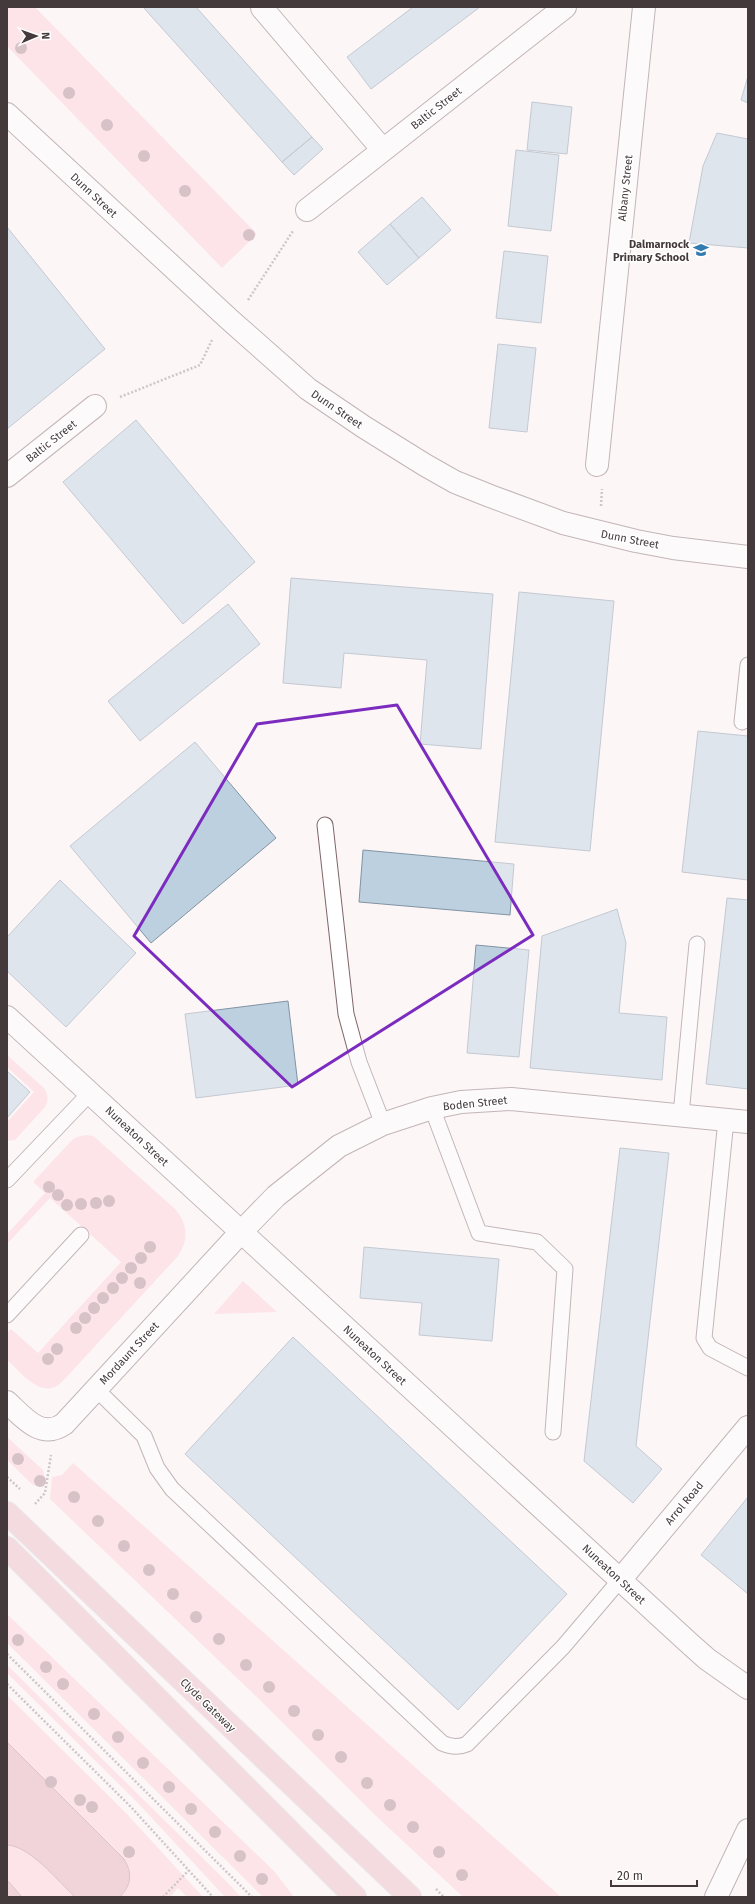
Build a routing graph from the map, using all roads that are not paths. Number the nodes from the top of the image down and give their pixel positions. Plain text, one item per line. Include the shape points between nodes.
1 (565, 7) edge
2 (644, 7) edge
3 (262, 8) dead end
4 (7, 114) edge
5 (383, 150) junction
6 (307, 210) dead end
7 (95, 406) dead end
8 (597, 465) road end
9 (7, 476) edge
10 (748, 557) edge
11 (748, 665) edge
12 (742, 722) dead end
13 (325, 825) dead end
14 (698, 944) dead end
15 (7, 1017) edge
16 (90, 1093) junction
17 (432, 1108) junction
18 (681, 1115) junction
19 (726, 1120) junction
20 (748, 1122) edge
21 (384, 1124) junction
22 (7, 1180) edge
23 (241, 1232) junction
24 (81, 1235) dead end
25 (7, 1315) edge
26 (748, 1368) edge
27 (96, 1389) junction
28 (7, 1402) edge
29 (748, 1427) edge
30 (553, 1432) dead end
31 (12, 1518) edge
32 (7, 1548) edge
33 (620, 1580) junction
34 (748, 1688) edge
35 (748, 1830) edge
36 (355, 1897) edge
37 (410, 1897) edge
38 (716, 1897) edge

1 - 5 street, Baltic Street
2 - 8 street, Albany Street
3 - 5 street
4 - 10 street, Dunn Street via 308,389 394,446 455,482 563,523 673,548
5 - 6 street, Baltic Street
7 - 9 street, Baltic Street
11 - 12 lane
13 - 21 lane via 346,1014 359,1062
14 - 18 lane
15 - 16 street, Nuneaton Street
16 - 22 lane
16 - 23 street, Nuneaton Street
17 - 18 street, Boden Street via 461,1102 511,1098
17 - 21 street, Boden Street
17 - 30 lane via 479,1233 537,1242 565,1269
18 - 19 street, Boden Street
19 - 20 street, Boden Street
19 - 26 lane via 704,1338 710,1348
21 - 23 street, Boden Street via 339,1146 316,1162 276,1196
23 - 27 street, Mordaunt Street
23 - 33 street, Nuneaton Street
24 - 25 lane
27 - 28 street, Mordaunt Street via 64,1424 54,1429 34,1426
27 - 33 lane via 144,1436 157,1468 172,1489 448,1746 461,1747 467,1744 563,1646
29 - 33 street, Arrol Road
31 - 37 main road, Clyde Gateway
32 - 36 main road
33 - 34 street, Nuneaton Street via 706,1659
35 - 38 street

